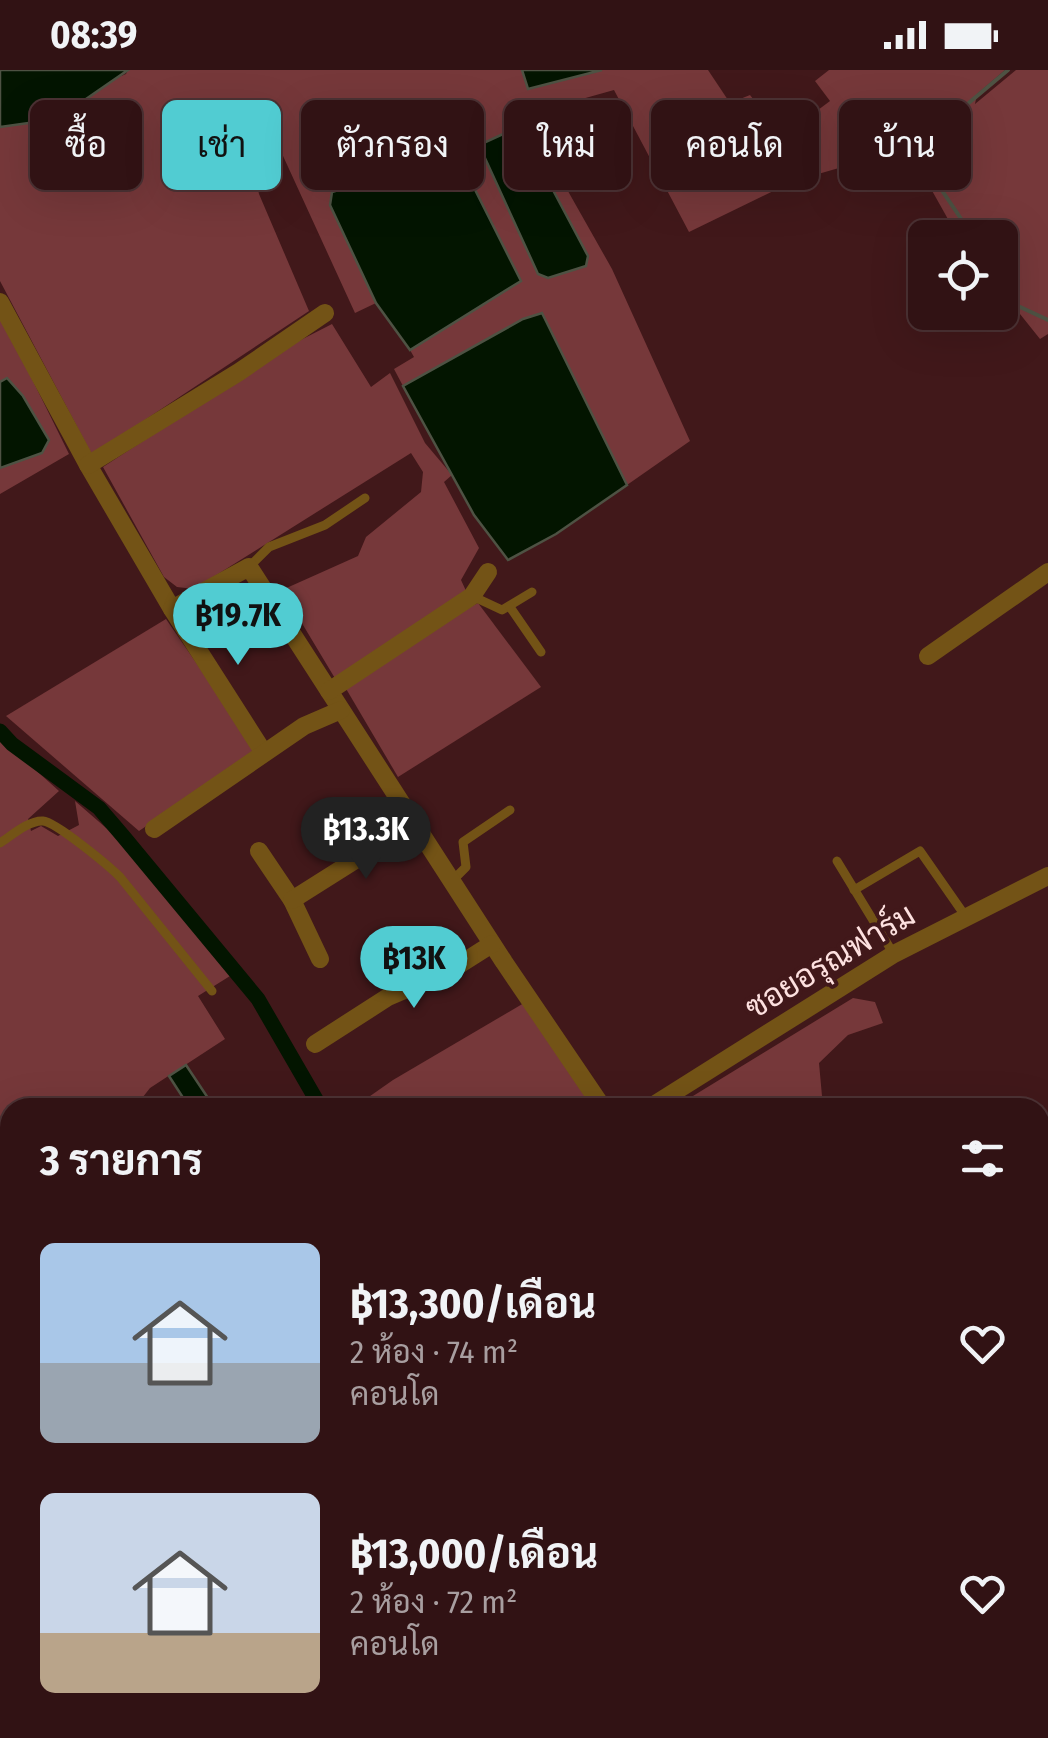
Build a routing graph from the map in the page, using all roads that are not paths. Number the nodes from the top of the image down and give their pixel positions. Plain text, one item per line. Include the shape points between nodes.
1 (0, 302) edge
2 (325, 313) dead end
3 (88, 465) junction
4 (365, 498) dead end
5 (249, 566) junction
6 (488, 572) dead end
7 (1048, 572) edge
8 (532, 592) dead end
9 (472, 596) junction
10 (510, 608) junction
11 (172, 609) junction
12 (540, 652) dead end
13 (928, 656) dead end
14 (329, 691) junction
15 (342, 710) junction
16 (264, 753) junction
17 (510, 810) dead end
18 (414, 823) junction
19 (154, 829) dead end
20 (0, 843) edge
21 (259, 851) dead end
22 (837, 862) dead end
23 (1048, 876) edge
24 (452, 881) junction
25 (854, 890) junction
26 (292, 900) junction
27 (966, 918) junction
28 (492, 944) junction
29 (894, 954) junction
30 (320, 959) dead end
31 (212, 991) dead end
32 (315, 1044) dead end
33 (596, 1098) edge
34 (665, 1098) edge

1 - 3 street
2 - 3 street
3 - 11 street
4 - 5 lane via 325,526 269,547
5 - 11 street
5 - 14 street
6 - 9 street
7 - 13 street
8 - 10 lane
9 - 10 lane
9 - 14 street
10 - 12 lane
11 - 16 street
14 - 15 street
15 - 16 street
15 - 18 street
16 - 19 street
17 - 24 lane via 462,842 466,866
18 - 24 street
18 - 26 street
20 - 31 lane via 34,822 50,823 120,877
21 - 26 street
22 - 25 lane
23 - 27 street, ซอยอรุณฟาร์ม
24 - 28 street
25 - 27 lane via 920,852
25 - 29 lane
26 - 30 street
27 - 29 street, ซอยอรุณฟาร์ม
28 - 32 street via 388,997
28 - 33 street
29 - 34 street, ซอยอรุณฟาร์ม

